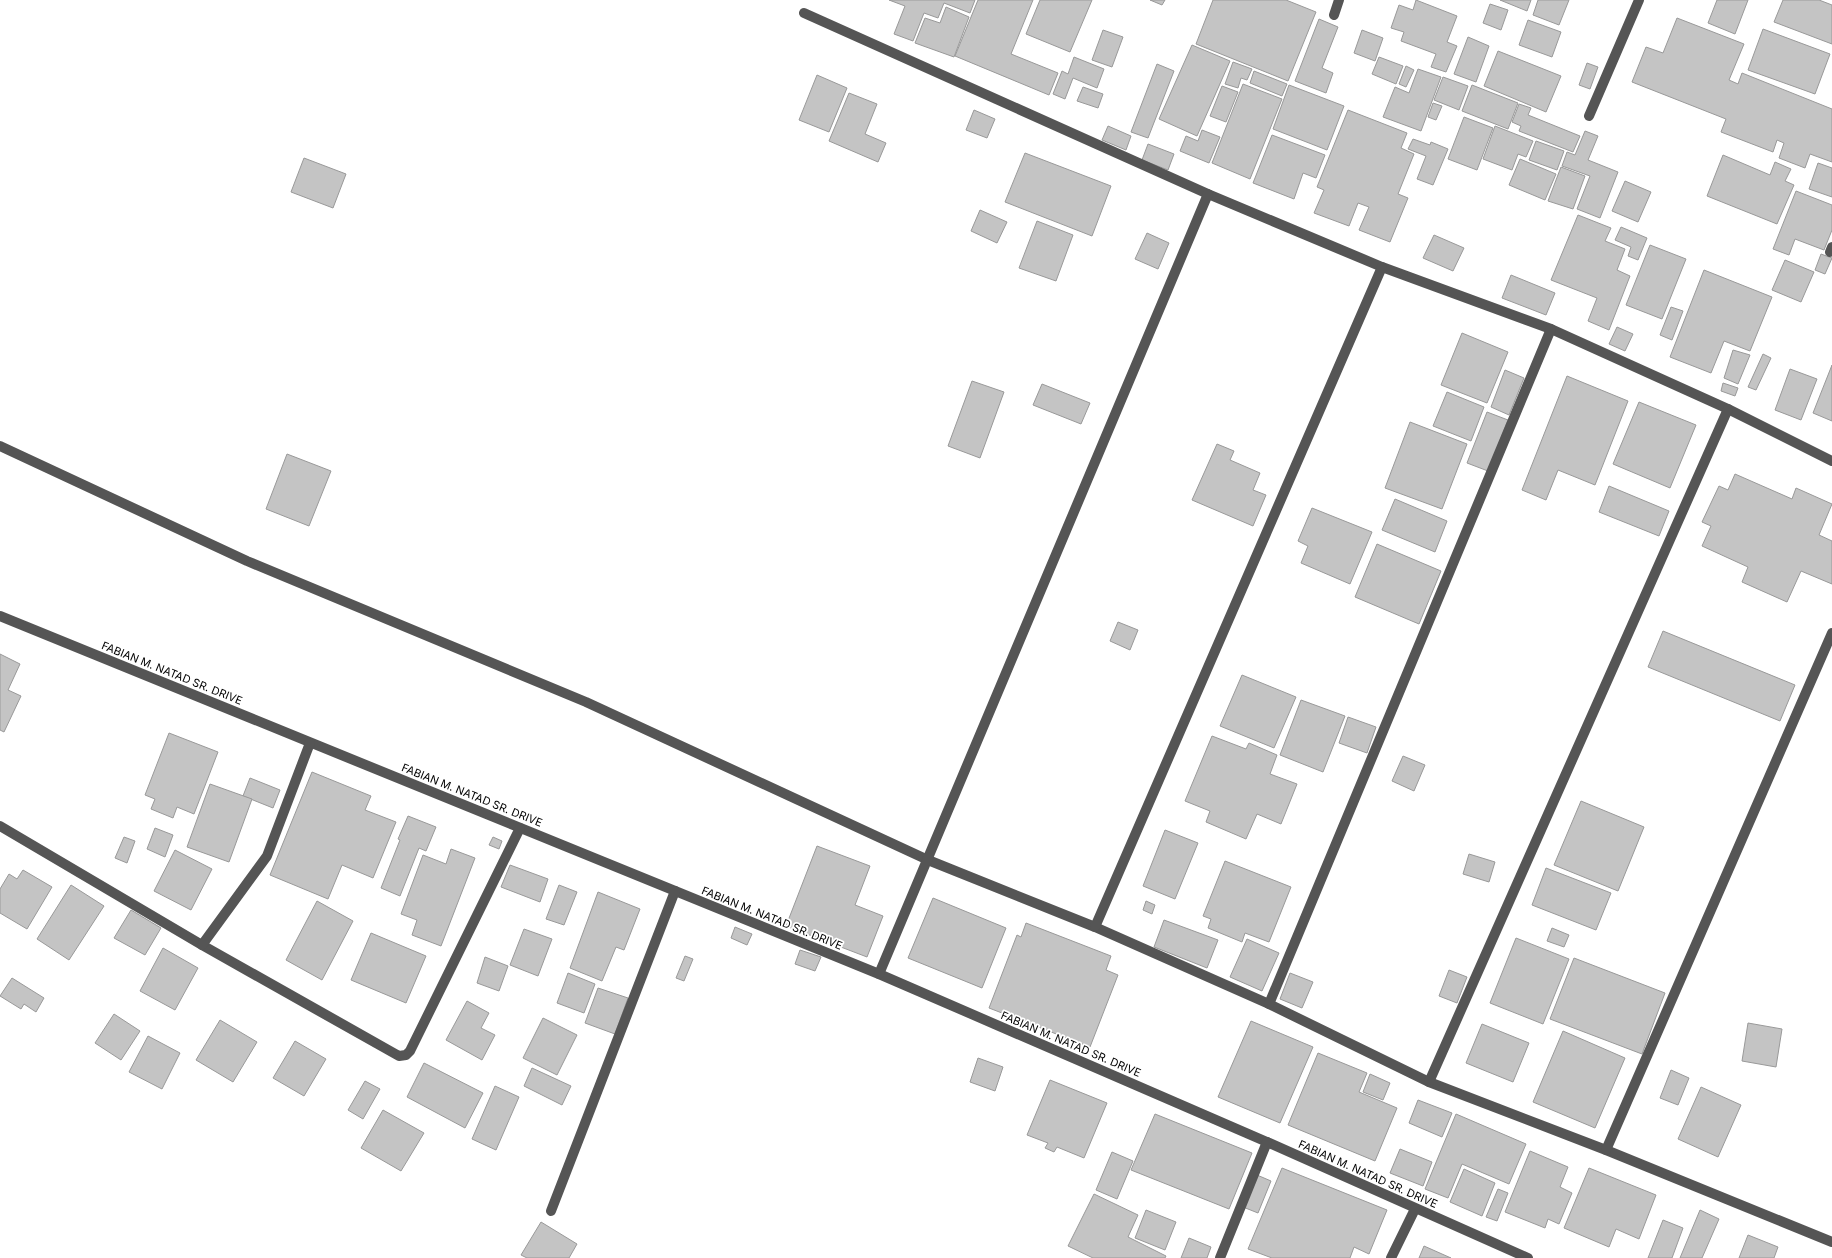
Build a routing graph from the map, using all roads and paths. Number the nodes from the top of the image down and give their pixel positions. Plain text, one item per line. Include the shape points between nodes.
1 (1339, 0) edge
2 (1639, 0) edge
3 (804, 13) dead end
4 (1334, 15) dead end
5 (1589, 116) dead end
6 (1208, 194) junction
7 (1382, 267) junction
8 (1552, 329) junction
9 (1728, 409) junction
10 (0, 446) edge
11 (1832, 461) edge
12 (0, 616) edge
13 (1832, 633) edge
14 (310, 742) junction
15 (0, 826) edge
16 (520, 828) junction
17 (928, 860) junction
18 (675, 891) junction
19 (1095, 927) junction
20 (202, 945) junction
21 (879, 974) junction
22 (1268, 1004) junction
23 (1429, 1082) junction
24 (1267, 1142) junction
25 (1606, 1150) junction
26 (1415, 1209) junction
27 (551, 1211) dead end
28 (1832, 1242) edge
29 (1220, 1258) edge
30 (1391, 1258) edge
31 (1528, 1258) edge

1 - 4 street
2 - 5 street
3 - 6 street
6 - 7 street
6 - 17 street
7 - 8 street
7 - 19 street
8 - 9 street
8 - 22 street
9 - 11 street
9 - 23 street
10 - 17 street via 247,561 586,702
12 - 14 street, FABIAN M. NATAD SR. DRIVE
13 - 25 street
14 - 16 street, FABIAN M. NATAD SR. DRIVE
14 - 20 street via 267,856
15 - 20 street
16 - 18 street, FABIAN M. NATAD SR. DRIVE
16 - 20 street via 406,1055 399,1056
17 - 19 street
17 - 21 street
18 - 21 street, FABIAN M. NATAD SR. DRIVE
18 - 27 street
19 - 22 street
21 - 24 street, FABIAN M. NATAD SR. DRIVE
22 - 23 street
23 - 25 street
24 - 26 street, FABIAN M. NATAD SR. DRIVE
24 - 29 street
25 - 28 street
26 - 30 street
26 - 31 street, FABIAN M. NATAD SR. DRIVE

